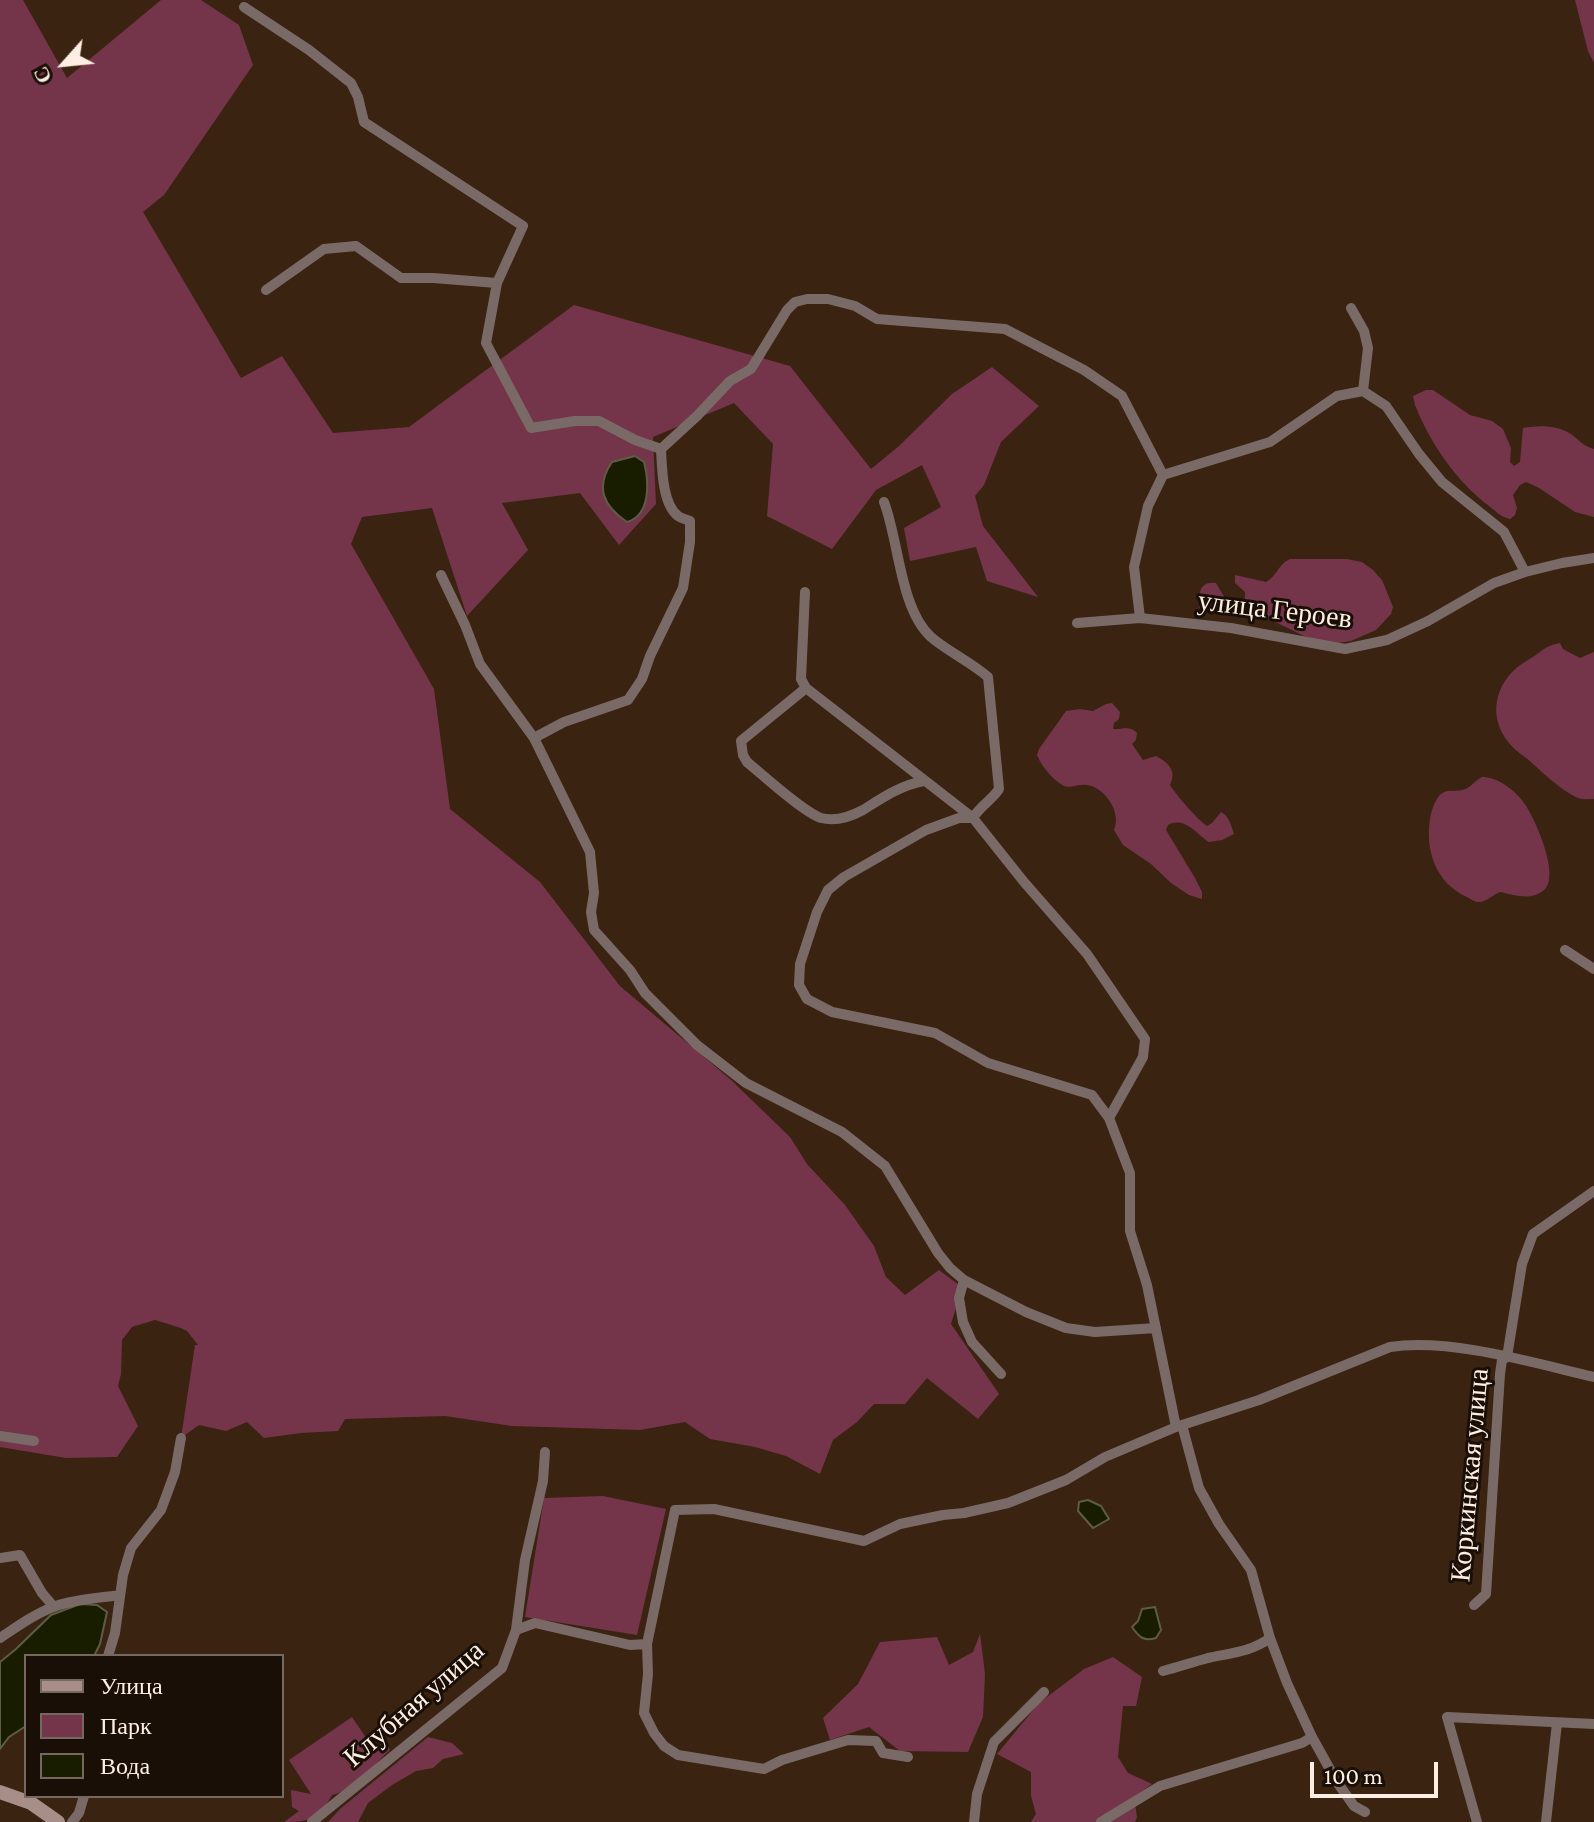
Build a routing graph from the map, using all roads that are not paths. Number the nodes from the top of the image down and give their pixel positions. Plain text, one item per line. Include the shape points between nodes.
1 (244, 7) dead end
2 (497, 283) junction
3 (266, 290) dead end
4 (1351, 308) dead end
5 (1363, 391) junction
6 (661, 449) junction
7 (1163, 475) junction
8 (884, 502) dead end
9 (1594, 558) edge
10 (1525, 572) junction
11 (441, 575) dead end
12 (805, 592) dead end
13 (1140, 618) junction
14 (1077, 623) dead end
15 (806, 688) junction
16 (534, 738) junction
17 (924, 781) junction
18 (973, 818) junction
19 (1565, 950) dead end
20 (1594, 969) edge
21 (1109, 1118) junction
22 (1594, 1191) edge
23 (964, 1280) junction
24 (1156, 1328) junction
25 (1507, 1357) junction
26 (1001, 1374) dead end
27 (1594, 1377) edge
28 (1179, 1426) junction
29 (0, 1436) edge
30 (181, 1438) dead end
31 (34, 1441) dead end
32 (545, 1452) dead end
33 (0, 1558) edge
34 (120, 1595) junction
35 (1474, 1605) dead end
36 (54, 1607) junction
37 (516, 1630) junction
38 (0, 1638) edge
39 (1270, 1638) junction
40 (647, 1644) junction
41 (109, 1654) edge
42 (1163, 1671) dead end
43 (1044, 1692) dead end
44 (1557, 1723) junction
45 (1594, 1724) edge
46 (1312, 1737) junction
47 (908, 1757) dead end
48 (0, 1792) edge
49 (83, 1798) edge
50 (1365, 1812) dead end
51 (58, 1822) edge
52 (72, 1822) edge
53 (312, 1822) edge
54 (974, 1822) edge
55 (1101, 1822) edge
56 (1477, 1822) edge
57 (1546, 1822) edge

1 - 2 street via 351,83 364,122 523,226
2 - 3 street via 401,278 356,246 324,249
2 - 6 street via 486,343 531,428 599,421
4 - 5 street via 1368,348
5 - 7 street via 1337,396 1270,442
5 - 10 street via 1386,406 1442,482 1504,532
6 - 7 street via 730,381 751,369 795,302 828,299 877,319 1005,329 1084,370 1122,396
6 - 16 street via 669,505 690,521 683,588 628,700
7 - 13 street via 1148,506 1134,567
8 - 18 street via 917,617 930,637 988,677 999,789
9 - 10 street, улица Героев
10 - 13 street, улица Героев via 1387,640 1345,649
11 - 16 street via 480,664
12 - 15 street via 801,679
13 - 14 street, улица Героев
15 - 17 street
15 - 17 street via 741,741 747,762 805,809 821,818 851,816 908,784
16 - 23 street via 590,852 594,930 645,993 697,1045 746,1083 842,1132 885,1166 938,1253
17 - 18 street
18 - 21 street via 1087,954 1145,1039 1143,1057
18 - 21 street via 926,830 828,890 800,964 799,985 807,999 832,1012 935,1033 988,1063 1092,1095
19 - 20 street
21 - 24 street via 1130,1173 1130,1231
22 - 25 street, Коркинская улица via 1533,1234 1522,1264
23 - 24 street via 1066,1328
23 - 26 street via 959,1298 963,1322 972,1342
24 - 28 street
25 - 27 street
25 - 28 street via 1457,1348 1390,1347
25 - 35 street, Коркинская улица via 1500,1374 1486,1594
28 - 39 street via 1199,1488 1251,1570
28 - 40 street via 1008,1503 900,1524 864,1541 714,1509 675,1510
29 - 31 street
30 - 34 street via 161,1510 131,1548
32 - 37 street
33 - 36 street via 20,1555
34 - 36 street
34 - 41 street
36 - 38 street
37 - 40 street, Клубная улица via 535,1623 630,1645
37 - 53 street, Клубная улица via 502,1668
39 - 42 street via 1242,1652
39 - 46 street
40 - 47 street via 644,1713 664,1746 678,1755 764,1769 848,1740 876,1741 883,1753
43 - 54 street via 994,1742
44 - 45 street
44 - 56 street via 1447,1717
44 - 57 street
46 - 50 street via 1337,1782
46 - 55 street via 1160,1786
48 - 51 street via 31,1803
49 - 52 street

